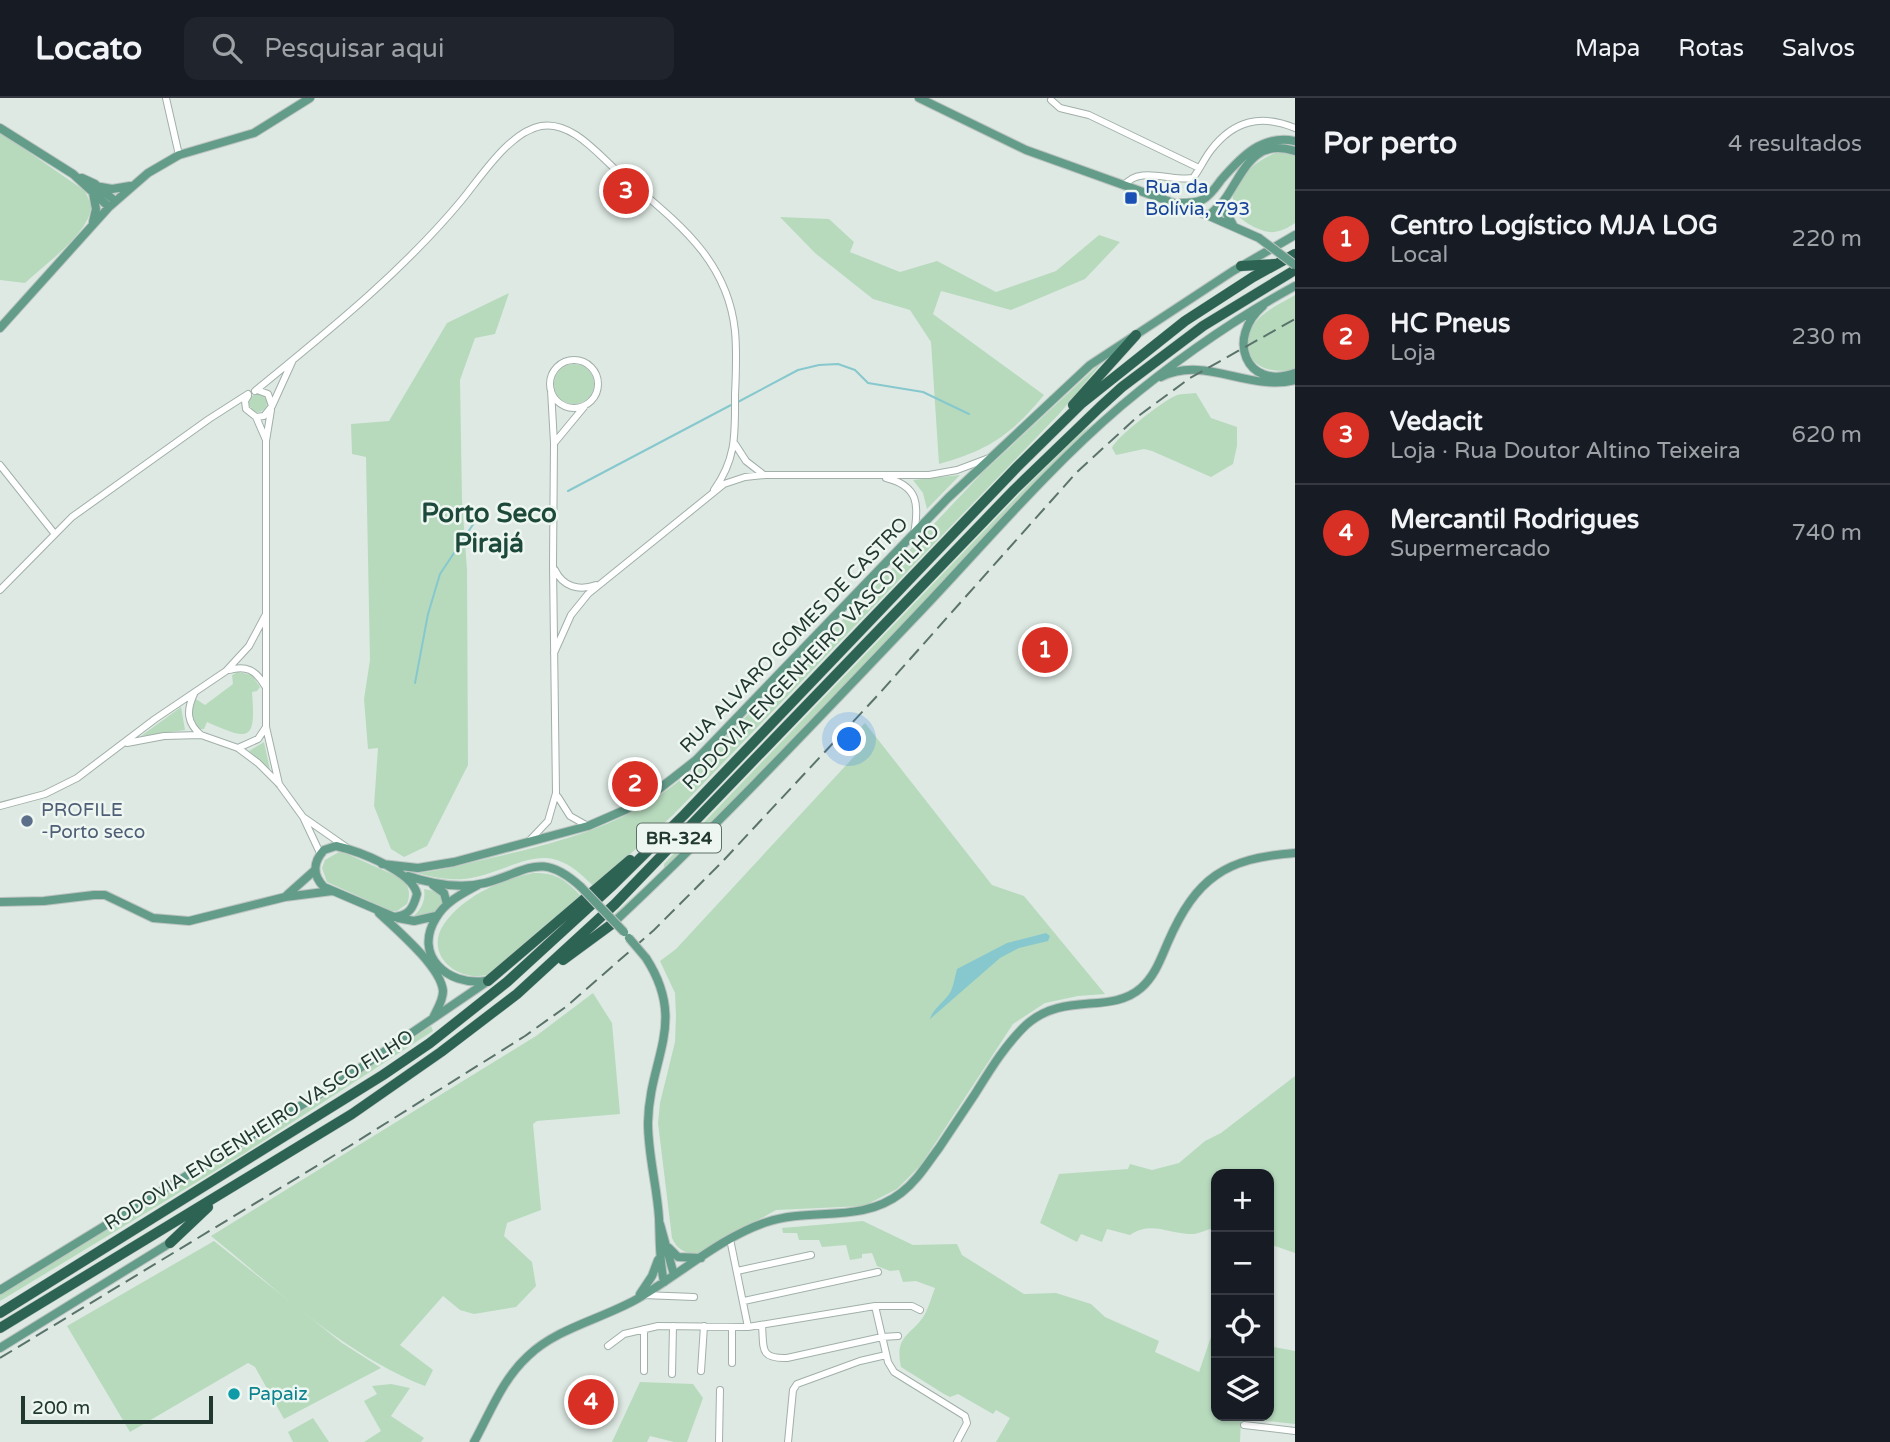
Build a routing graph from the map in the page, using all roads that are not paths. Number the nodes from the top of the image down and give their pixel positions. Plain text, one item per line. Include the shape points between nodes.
1 (166, 98) edge
2 (310, 98) edge
3 (919, 98) edge
4 (1051, 100) dead end
5 (0, 128) edge
6 (1295, 128) edge
7 (1295, 141) edge
8 (1295, 151) edge
9 (179, 156) junction
10 (1199, 168) junction
11 (132, 186) junction
12 (1124, 186) junction
13 (94, 188) junction
14 (1208, 196) junction
15 (1225, 199) junction
16 (1170, 202) junction
17 (112, 204) junction
18 (1208, 215) junction
19 (93, 225) junction
20 (1233, 225) junction
21 (1295, 235) edge
22 (1295, 254) edge
23 (1279, 263) junction
24 (1295, 265) edge
25 (1241, 266) junction
26 (1295, 270) edge
27 (1295, 286) edge
28 (1273, 298) junction
29 (0, 328) edge
30 (1136, 335) junction
31 (293, 360) junction
32 (1295, 373) edge
33 (1295, 380) edge
34 (551, 390) junction
35 (252, 393) junction
36 (1138, 393) junction
37 (586, 405) junction
38 (226, 408) junction
39 (271, 408) junction
40 (248, 412) junction
41 (256, 417) junction
42 (1049, 434) junction
43 (266, 441) junction
44 (554, 443) junction
45 (735, 444) junction
46 (990, 457) junction
47 (0, 465) edge
48 (764, 475) junction
49 (870, 475) junction
50 (713, 490) junction
51 (54, 533) junction
52 (914, 534) junction
53 (553, 565) junction
54 (598, 584) junction
55 (0, 590) edge
56 (266, 615) junction
57 (554, 653) junction
58 (226, 671) junction
59 (266, 688) junction
60 (196, 692) junction
61 (266, 727) junction
62 (201, 736) junction
63 (125, 744) junction
64 (238, 748) junction
65 (279, 784) junction
66 (556, 793) junction
67 (0, 806) edge
68 (684, 815) junction
69 (303, 817) junction
70 (588, 826) junction
71 (528, 842) junction
72 (352, 851) junction
73 (320, 853) junction
74 (1295, 853) edge
75 (382, 864) junction
76 (315, 870) junction
77 (402, 874) junction
78 (427, 882) junction
79 (484, 883) junction
80 (332, 891) junction
81 (285, 897) junction
82 (0, 902) edge
83 (447, 904) junction
84 (376, 911) junction
85 (436, 916) junction
86 (394, 917) junction
87 (612, 923) joint
88 (541, 973) junction
89 (488, 981) junction
90 (432, 1020) junction
91 (229, 1190) junction
92 (659, 1221) junction
93 (665, 1239) junction
94 (730, 1239) junction
95 (170, 1243) joint
96 (811, 1255) dead end
97 (659, 1257) junction
98 (702, 1258) junction
99 (737, 1271) junction
100 (878, 1272) dead end
101 (674, 1275) junction
102 (664, 1282) junction
103 (0, 1290) edge
104 (694, 1297) dead end
105 (640, 1298) junction
106 (744, 1301) junction
107 (875, 1306) junction
108 (920, 1310) dead end
109 (0, 1313) edge
110 (762, 1325) junction
111 (673, 1326) junction
112 (704, 1326) junction
113 (732, 1327) junction
114 (748, 1327) junction
115 (0, 1328) edge
116 (644, 1329) junction
117 (898, 1336) dead end
118 (882, 1337) junction
119 (608, 1346) dead end
120 (0, 1348) edge
121 (886, 1355) junction
122 (732, 1363) dead end
123 (644, 1371) dead end
124 (701, 1371) dead end
125 (672, 1374) dead end
126 (720, 1391) dead end
127 (1244, 1426) dead end
128 (1295, 1431) edge
129 (476, 1439) edge
130 (486, 1442) edge
131 (719, 1442) edge
132 (788, 1442) edge
133 (957, 1442) edge

1 - 9 street
2 - 9 main road via 254,133
3 - 12 main road via 1026,150
4 - 10 street
5 - 13 main road
6 - 10 street via 1271,120 1246,123 1220,141
7 - 14 main road via 1274,140 1256,146
8 - 15 main road via 1276,148 1255,156
9 - 11 main road
10 - 12 street via 1191,179 1137,176
11 - 13 main road
11 - 17 main road
12 - 16 main road
13 - 17 main road
13 - 19 main road
14 - 16 main road via 1196,202
14 - 18 main road
15 - 18 main road
15 - 20 main road
16 - 18 main road
17 - 19 main road
18 - 20 main road
19 - 29 main road
20 - 24 main road, bridge via 1259,237
21 - 25 main road
22 - 23 highway, RODOVIA ENGENHEIRO VASCO FILHO / BR-324
23 - 25 highway
23 - 42 highway, RODOVIA ENGENHEIRO VASCO FILHO / BR-324 via 1158,341
25 - 30 main road
26 - 88 highway, RODOVIA ENGENHEIRO VASCO FILHO / BR-324 via 1184,340 1082,424 673,845
27 - 28 main road
28 - 32 main road via 1248,323 1243,354 1260,373 1277,377
28 - 36 main road via 1214,334
30 - 42 highway
30 - 46 main road, RUA ALVARO GOMES DE CASTRO via 1090,365
31 - 35 street
31 - 39 street
31 - 45 street via 409,258 507,145 531,129 555,126 592,148 684,229 710,260 732,314
33 - 36 main road via 1269,384 1186,370 1163,376
34 - 37 street via 565,406
34 - 37 street via 556,367 571,360 587,363 599,384
34 - 44 street
35 - 38 street
35 - 39 street via 268,394
35 - 40 street via 245,405
36 - 87 main road via 1043,481 686,855
37 - 44 street
38 - 40 street
38 - 51 street
39 - 41 street
39 - 43 street
40 - 41 street
41 - 43 street
42 - 68 highway, RODOVIA ENGENHEIRO VASCO FILHO / BR-324
43 - 56 street
44 - 53 street
45 - 48 street via 746,461
45 - 50 street via 726,471
46 - 49 street via 945,473
46 - 52 main road, RUA ALVARO GOMES DE CASTRO
47 - 51 street
48 - 49 street
48 - 50 street via 738,478
49 - 52 street via 898,481 912,493 917,505
50 - 54 street
51 - 55 street
52 - 70 main road, RUA ALVARO GOMES DE CASTRO via 696,760 650,796
53 - 54 street via 559,579 570,586
53 - 57 street
54 - 57 street via 571,615
56 - 58 street via 249,646
56 - 59 street
57 - 66 street
58 - 59 street via 245,667
58 - 60 street
59 - 61 street
60 - 62 street via 189,705 189,720
60 - 63 street
61 - 64 street via 258,739
61 - 65 street
62 - 63 street via 164,736
62 - 64 street
63 - 67 street via 77,779 45,794
64 - 65 street
65 - 69 street
66 - 70 street via 570,816
66 - 71 street via 548,821
68 - 89 highway
68 - 109 highway, RODOVIA ENGENHEIRO VASCO FILHO / BR-324 via 527,965 430,1042 321,1116
69 - 72 street
69 - 73 street
70 - 71 main road, RUA ALVARO GOMES DE CASTRO
71 - 75 main road, RUA ALVARO GOMES DE CASTRO via 428,867
72 - 73 main road via 336,846
72 - 75 main road
73 - 76 main road
74 - 94 main road via 1248,861 1204,883 1179,917 1155,971 1140,989 1121,999 1057,1007 1029,1023 997,1060 924,1170 900,1195 862,1212 766,1222
75 - 77 main road
76 - 80 main road via 319,883
76 - 81 main road
77 - 78 main road
77 - 86 main road via 412,883 415,903 405,916
78 - 79 main road
78 - 83 main road via 444,893
79 - 83 main road
79 - 92 main road, bridge via 540,866 558,870 581,887 626,935 660,984 665,1040 648,1123
80 - 81 main road
80 - 84 main road
81 - 82 main road via 188,921 153,918 105,895
83 - 85 main road
84 - 86 main road
84 - 90 main road via 407,939 440,982 442,999
85 - 86 main road via 414,921
85 - 89 main road via 429,943 436,963 456,980
87 - 88 highway
88 - 91 highway, RODOVIA ENGENHEIRO VASCO FILHO / BR-324 via 441,1052 352,1114
89 - 90 main road
90 - 103 main road via 252,1137
91 - 95 highway
91 - 115 highway, RODOVIA ENGENHEIRO VASCO FILHO / BR-324
92 - 93 main road
92 - 97 main road
93 - 98 main road via 678,1257
93 - 101 main road
94 - 98 main road
94 - 99 street
95 - 120 main road
96 - 99 street
97 - 102 main road
97 - 105 main road
98 - 101 main road
99 - 106 street
100 - 106 street
101 - 102 main road
102 - 105 main road
104 - 105 street
105 - 129 main road via 530,1353 505,1381
106 - 114 street
107 - 108 street
107 - 110 street
107 - 118 street
110 - 114 street
110 - 118 street via 764,1351 774,1359
111 - 112 street
111 - 116 street
111 - 125 street
112 - 113 street
112 - 124 street
113 - 114 street
113 - 122 street
116 - 119 street via 624,1334
116 - 123 street
117 - 118 street
118 - 121 street
121 - 132 street via 801,1381 793,1390
121 - 133 street via 899,1377 965,1416 967,1423
126 - 131 street
127 - 128 street
129 - 130 main road

